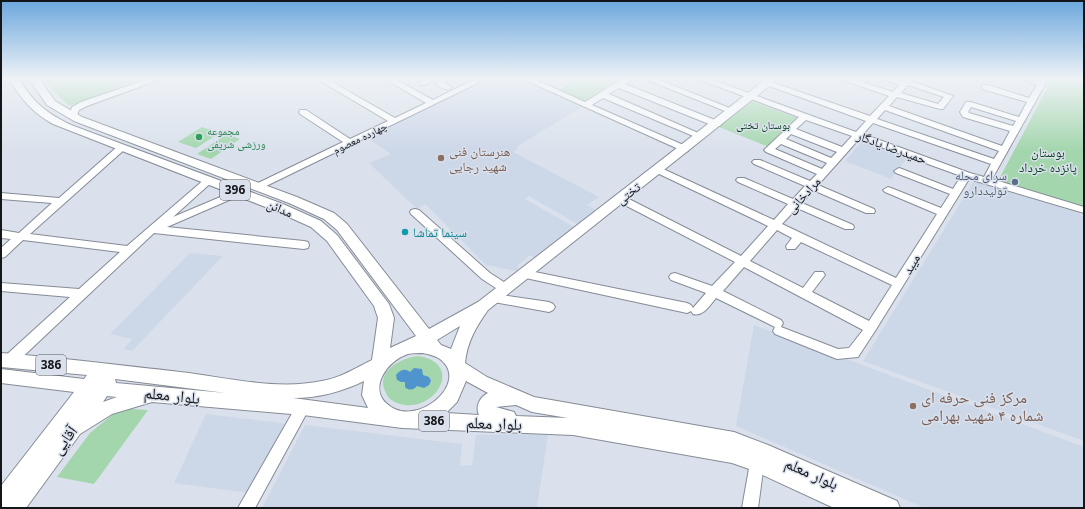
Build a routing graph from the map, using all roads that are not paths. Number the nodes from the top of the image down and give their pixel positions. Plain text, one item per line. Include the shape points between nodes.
1 (30, 103) edge
2 (51, 103) edge
3 (88, 103) edge
4 (363, 103) edge
5 (433, 103) edge
6 (581, 103) edge
7 (590, 103) edge
8 (622, 103) edge
9 (664, 103) edge
10 (711, 103) edge
11 (744, 103) edge
12 (767, 103) edge
13 (828, 103) edge
14 (887, 103) edge
15 (924, 103) edge
16 (944, 103) edge
17 (1031, 103) edge
18 (586, 105) junction
19 (883, 107) junction
20 (733, 111) junction
21 (303, 112) dead end
22 (73, 116) junction
23 (805, 116) junction
24 (872, 119) junction
25 (1021, 120) junction
26 (395, 121) junction
27 (717, 124) junction
28 (790, 130) junction
29 (1016, 130) junction
30 (858, 135) junction
31 (701, 136) junction
32 (780, 140) junction
33 (350, 143) junction
34 (121, 148) junction
35 (685, 148) junction
36 (1004, 150) junction
37 (843, 151) junction
38 (757, 162) dead end
39 (833, 162) junction
40 (997, 163) junction
41 (658, 170) junction
42 (899, 171) dead end
43 (824, 173) junction
44 (967, 175) junction
45 (209, 180) junction
46 (741, 180) dead end
47 (987, 180) junction
48 (259, 186) junction
49 (812, 186) junction
50 (888, 190) dead end
51 (240, 192) junction
52 (955, 193) junction
53 (1, 196) edge
54 (621, 199) junction
55 (61, 201) junction
56 (796, 204) junction
57 (1084, 210) edge
58 (870, 211) dead end
59 (415, 212) dead end
60 (943, 213) junction
61 (776, 225) junction
62 (849, 227) dead end
63 (152, 229) junction
64 (1, 234) edge
65 (21, 236) junction
66 (800, 236) junction
67 (304, 245) dead end
68 (791, 246) dead end
69 (130, 250) junction
70 (1, 254) edge
71 (744, 261) junction
72 (525, 274) junction
73 (819, 275) dead end
74 (675, 277) dead end
75 (899, 284) junction
76 (1, 287) edge
77 (715, 292) junction
78 (805, 293) junction
79 (81, 294) junction
80 (495, 298) junction
81 (549, 307) dead end
82 (412, 320) junction
83 (456, 322) junction
84 (872, 328) junction
85 (430, 343) junction
86 (380, 364) junction
87 (4, 366) edge
88 (456, 366) junction
89 (102, 379) junction
90 (70, 383) junction
91 (157, 395) junction
92 (519, 400) junction
93 (74, 406) junction
94 (302, 407) junction
95 (402, 420) junction
96 (544, 425) junction
97 (66, 436) junction
98 (757, 463) junction
99 (1, 502) edge
100 (14, 508) edge
101 (246, 508) edge
102 (750, 508) edge
103 (856, 508) edge
104 (890, 508) edge

1 - 34 main road, مدائن / 396 via 48,118
2 - 22 main road, مدائن / 396
3 - 22 street via 75,109
4 - 26 street
5 - 26 street, چهارده معصوم
6 - 18 street
7 - 18 street
8 - 31 street
9 - 27 street
10 - 20 street
11 - 20 main road, تختی
12 - 23 street, حمیدرضا یادگار
13 - 24 street
14 - 19 street, مرادخانی
15 - 16 street via 940,108
17 - 25 street
18 - 35 street
19 - 24 street, مرادخانی
19 - 36 street
20 - 27 main road, تختی
21 - 33 street
22 - 48 main road, مدائن / 396
23 - 28 street
23 - 30 street, حمیدرضا یادگار
24 - 30 street, مرادخانی
24 - 40 street
25 - 29 street
25 - 29 street via 971,104 968,104 964,113
26 - 33 street, چهارده معصوم
27 - 31 main road, تختی
28 - 32 street
28 - 37 street
29 - 36 street
30 - 37 street, مرادخانی
30 - 44 street, حمیدرضا یادگار
31 - 35 main road, تختی
32 - 39 street
32 - 43 street via 770,150
33 - 48 street, چهارده معصوم
34 - 45 main road, مدائن / 396
34 - 55 street
35 - 41 main road, تختی
36 - 40 street
37 - 39 street, مرادخانی
38 - 49 street
39 - 43 street, مرادخانی
40 - 47 street
41 - 54 main road, تختی
41 - 61 street
42 - 52 street
43 - 49 street, مرادخانی
44 - 47 street, حمیدرضا یادگار
44 - 52 street, میبد
45 - 51 main road, مدائن / 396
45 - 63 street
46 - 56 street
47 - 57 street, حمیدرضا یادگار
48 - 82 main road, مدائن / 396 via 329,216 342,227
49 - 56 street, مرادخانی
49 - 58 street
50 - 60 street
51 - 63 street
51 - 86 main road, مدائن / 396 via 316,224 332,238 381,304 386,318
52 - 60 street, میبد
53 - 55 street
54 - 71 street
54 - 72 main road, تختی
55 - 65 street
56 - 61 street, مرادخانی
56 - 62 street
59 - 80 street via 486,276
60 - 75 street, میبد
61 - 66 street
61 - 71 street, مرادخانی
63 - 67 street
63 - 69 street
64 - 65 street
65 - 69 street
65 - 70 street
66 - 68 street
66 - 75 street
69 - 79 street
71 - 77 street, مرادخانی
71 - 78 street
72 - 77 street, مرادخانی via 692,310
72 - 80 main road, تختی
73 - 78 street
74 - 77 street
75 - 84 street, میبد
76 - 79 street
77 - 84 street, میبد via 778,327 837,354 853,353
78 - 84 street
79 - 87 street
80 - 81 street
80 - 83 main road, تختی
80 - 88 main road, تختی via 466,327 458,348
82 - 83 main road via 432,324
82 - 85 main road, مدائن / 396
83 - 85 main road, تختی
85 - 86 main road via 399,350
85 - 88 main road via 451,358
86 - 89 main road, بلوار معلم / 386 via 344,382 312,390 272,391
86 - 95 main road via 373,375 370,387 372,398 378,408 389,416
87 - 89 main road, بلوار معلم / 386
87 - 90 main road, بلوار معلم / 386
88 - 92 main road, بلوار معلم via 481,382
88 - 95 main road via 459,375 458,385 447,404 426,417
89 - 90 main road, بلوار معلم / 386
89 - 91 main road, بلوار معلم / 386
89 - 93 main road, آقایی
89 - 97 main road, آقایی
90 - 93 main road via 75,391
91 - 94 main road, بلوار معلم / 386
91 - 97 main road via 107,408
92 - 96 main road via 493,399 488,402 486,410 491,414
92 - 104 main road, بلوار معلم via 734,441
93 - 99 main road, آقایی
94 - 95 main road, بلوار معلم / 386
94 - 101 street
95 - 96 main road, بلوار معلم / 386
96 - 98 main road, بلوار معلم / 386 via 573,427 717,451
97 - 100 main road, آقایی
98 - 102 street
98 - 103 main road, بلوار معلم / 386

